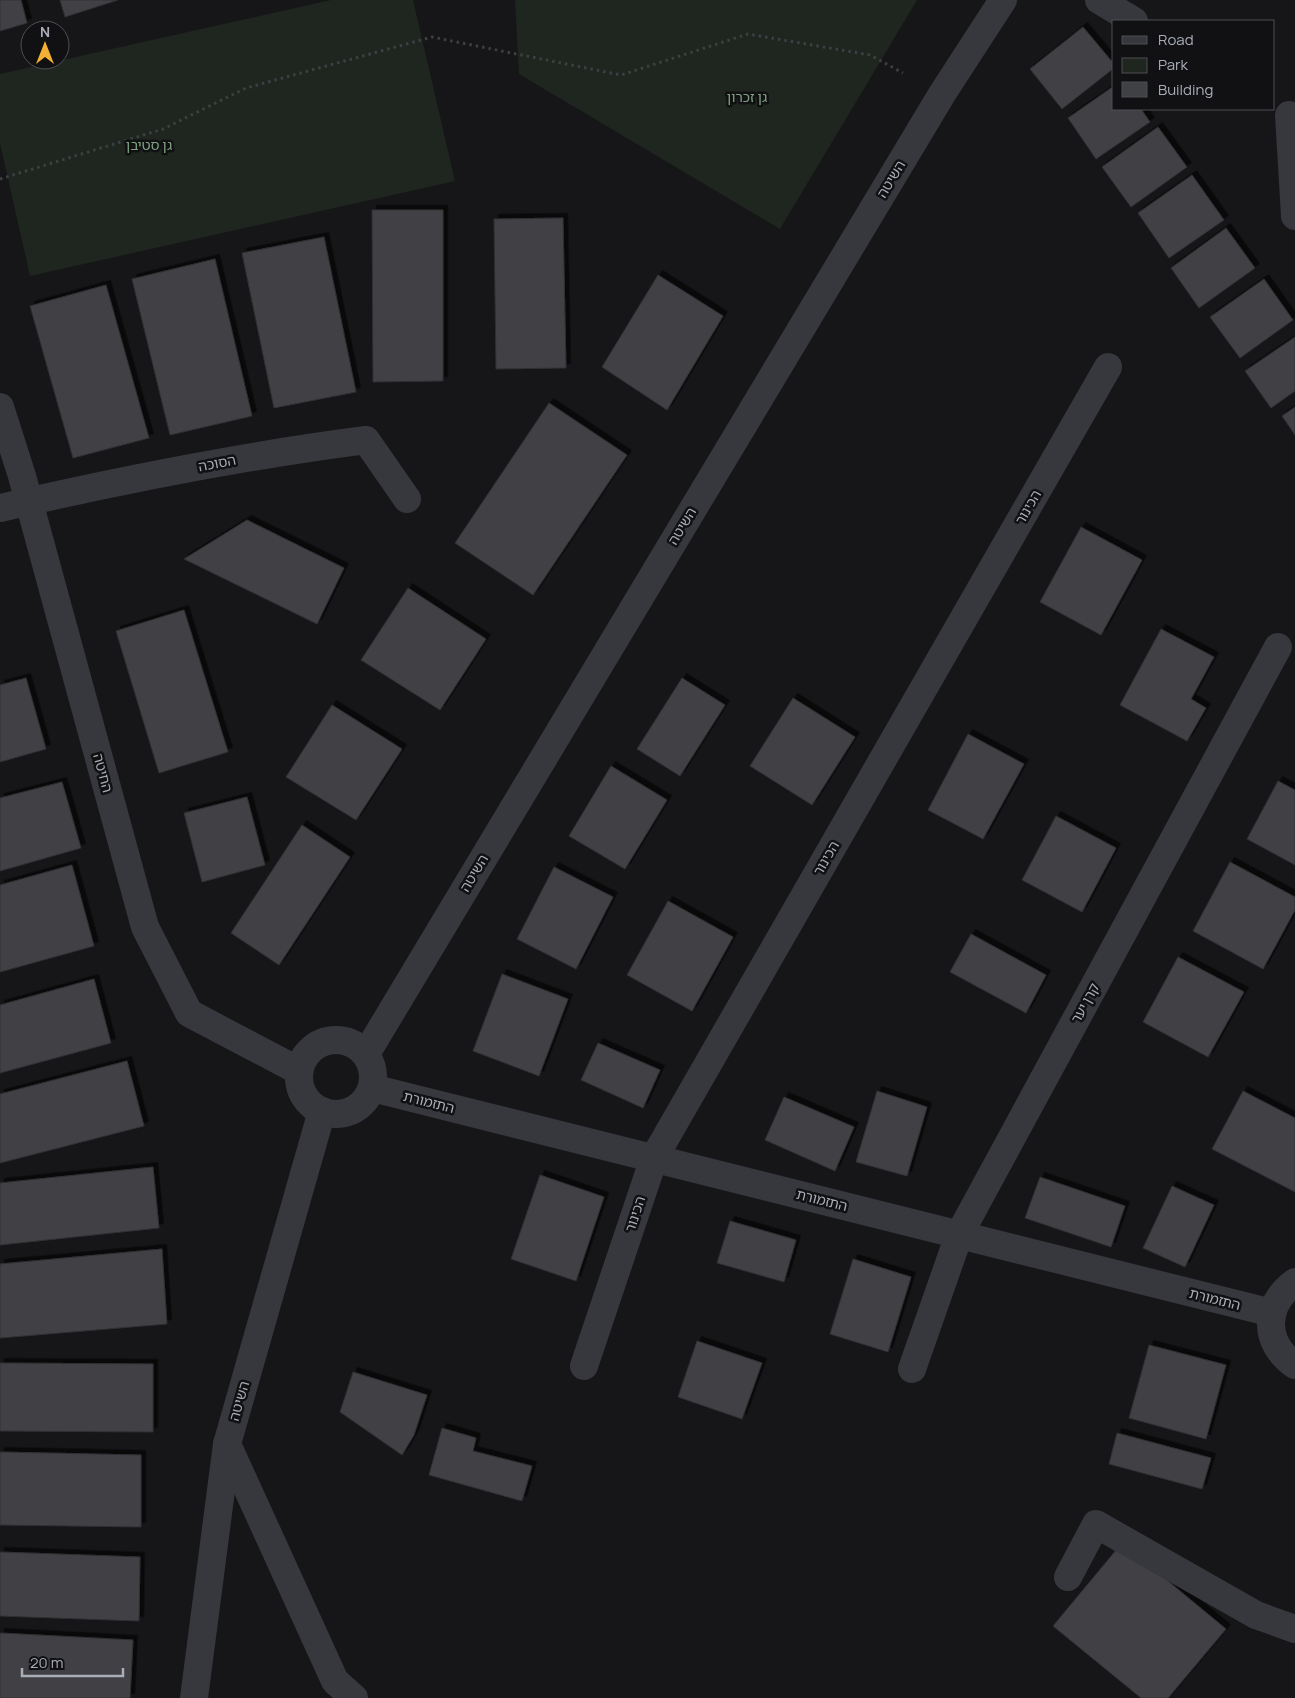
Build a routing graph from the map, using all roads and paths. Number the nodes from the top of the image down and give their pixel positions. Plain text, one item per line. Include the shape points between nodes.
1 (1003, 0) edge
2 (1098, 0) edge
3 (1132, 20) edge
4 (903, 73) dead end
5 (1286, 112) edge
6 (0, 179) edge
7 (1295, 216) edge
8 (1108, 367) dead end
9 (0, 407) edge
10 (407, 499) dead end
11 (27, 502) junction
12 (0, 508) edge
13 (1278, 647) dead end
14 (366, 1054) junction
15 (299, 1071) junction
16 (372, 1088) junction
17 (322, 1111) junction
18 (654, 1158) junction
19 (959, 1234) junction
20 (1295, 1282) edge
21 (1272, 1313) junction
22 (1295, 1364) edge
23 (584, 1366) dead end
24 (912, 1369) dead end
25 (227, 1444) junction
26 (1068, 1577) dead end
27 (1295, 1629) edge
28 (194, 1698) edge
29 (354, 1698) edge

1 - 14 street, השיטה via 942,94
2 - 3 street
4 - 6 path via 870,55 748,34 621,75 432,37 246,88 163,129
5 - 7 street
8 - 18 street, הכינור
9 - 11 street, החיטה
10 - 11 street, הסוכה via 366,440 281,451 84,488
11 - 12 street, הסוכה
11 - 15 street, החיטה via 145,927 189,1013
13 - 19 street, קרן יער
14 - 15 street via 345,1040 321,1043 311,1049
14 - 16 street via 372,1064
15 - 17 street via 299,1084 304,1095
16 - 17 street via 358,1107 346,1113
16 - 18 street, התזמורת
17 - 25 street, השיטה
18 - 19 street, התזמורת
18 - 23 street, הכינור
19 - 21 street, התזמורת
19 - 24 street, קרן יער
20 - 21 street via 1277,1300
21 - 22 street via 1271,1329 1276,1344 1285,1358
25 - 28 street, השיטה
25 - 29 street via 335,1681
26 - 27 street via 1096,1524 1256,1614

